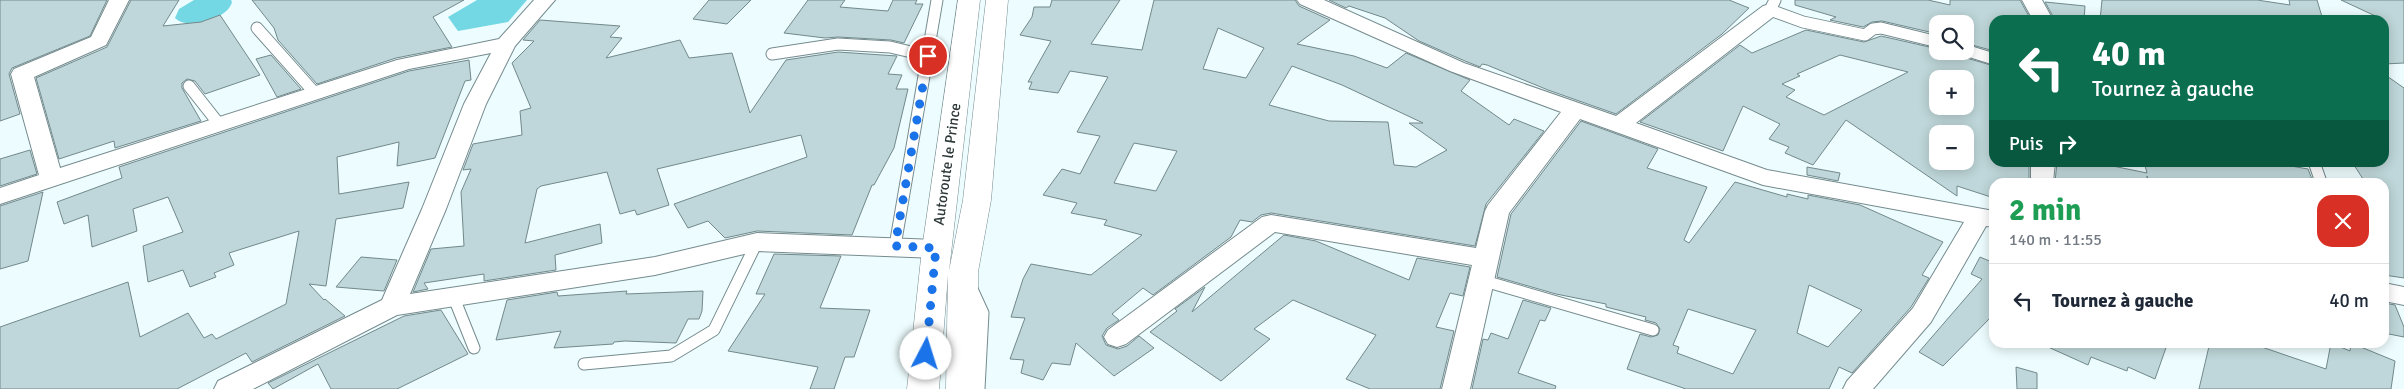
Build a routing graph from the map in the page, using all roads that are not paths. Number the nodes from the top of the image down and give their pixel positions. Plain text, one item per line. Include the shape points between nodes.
1 (119, 0) edge
2 (545, 0) edge
3 (937, 0) edge
4 (969, 0) edge
5 (998, 0) edge
6 (1307, 0) edge
7 (2032, 0) edge
8 (1772, 5) edge
9 (2040, 15) edge
10 (257, 28) dead end
11 (1929, 40) edge
12 (506, 44) junction
13 (1974, 53) edge
14 (772, 54) dead end
15 (928, 56) junction
16 (1989, 57) edge
17 (189, 86) dead end
18 (314, 92) junction
19 (1574, 111) junction
20 (219, 124) junction
21 (1618, 126) junction
22 (52, 179) junction
23 (0, 196) edge
24 (1987, 217) edge
25 (757, 242) junction
26 (895, 246) junction
27 (936, 248) junction
28 (1483, 269) junction
29 (963, 272) junction
30 (2389, 293) edge
31 (2404, 296) edge
32 (454, 298) junction
33 (392, 306) junction
34 (1652, 330) dead end
35 (1117, 337) dead end
36 (474, 348) dead end
37 (584, 364) dead end
38 (228, 389) edge
39 (923, 389) edge
40 (962, 389) edge
41 (979, 389) edge
42 (1456, 389) edge
43 (1857, 389) edge

1 - 22 street via 98,41 22,74
2 - 12 street
3 - 15 lane
4 - 27 main road, Autoroute le Prince
5 - 29 main road, Autoroute le Prince via 977,200
6 - 19 street via 1457,67
7 - 9 street
8 - 11 lane via 1803,22 1865,35 1881,28
8 - 21 street
10 - 18 lane
12 - 18 street via 404,64
12 - 33 street via 475,104
13 - 16 lane
14 - 15 lane via 838,44 890,46
15 - 26 lane
17 - 20 lane
18 - 20 street
19 - 21 street
19 - 28 street via 1497,212
20 - 22 street
21 - 24 street via 1763,177
22 - 23 street
24 - 43 street via 1922,315
25 - 26 street
25 - 32 street via 655,266
25 - 37 lane via 714,330 671,356
26 - 27 street
27 - 39 main road, Autoroute le Prince
28 - 34 lane
28 - 35 street via 1271,223
28 - 42 street
29 - 40 main road, Autoroute le Prince
29 - 41 lane via 983,313
30 - 31 street
32 - 33 street
32 - 36 lane
33 - 38 street

